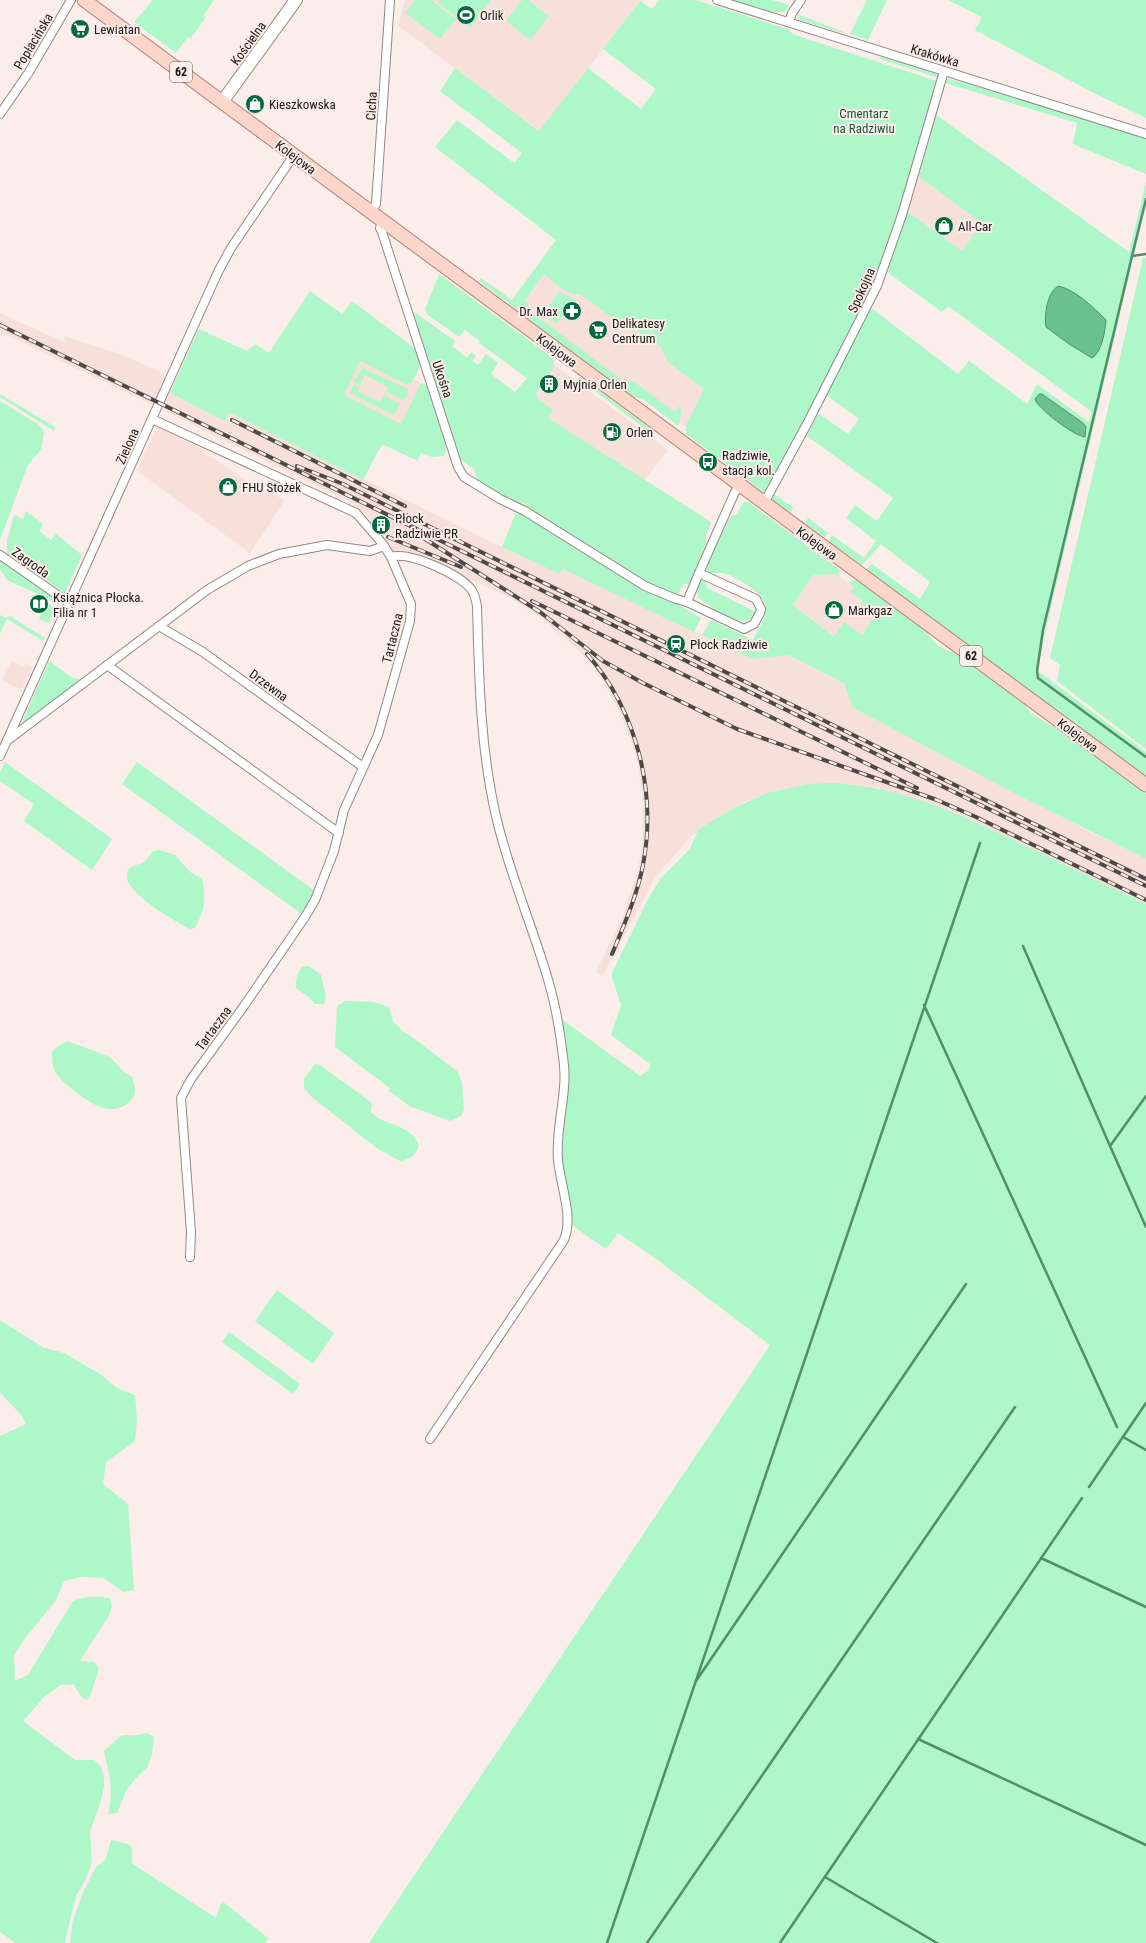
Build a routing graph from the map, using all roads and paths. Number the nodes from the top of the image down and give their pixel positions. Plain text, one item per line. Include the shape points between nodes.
1 (71, 0) edge
2 (84, 0) edge
3 (296, 0) edge
4 (390, 0) edge
5 (717, 0) edge
6 (801, 0) edge
7 (789, 22) junction
8 (944, 71) junction
9 (222, 102) junction
10 (0, 114) edge
11 (1146, 134) edge
12 (294, 155) junction
13 (370, 212) junction
14 (382, 221) junction
15 (152, 419) junction
16 (740, 485) junction
17 (764, 503) junction
18 (384, 546) junction
19 (0, 555) edge
20 (390, 558) junction
21 (699, 573) junction
22 (687, 602) junction
23 (69, 603) junction
24 (159, 626) junction
25 (107, 665) junction
26 (7, 740) junction
27 (0, 756) edge
28 (363, 767) junction
29 (1146, 785) edge
30 (339, 832) junction
31 (190, 1257) dead end
32 (430, 1439) dead end

1 - 10 street, Popłacińska via 33,65
2 - 9 main road, Kolejowa / 62
3 - 9 main road, Kościelna
4 - 13 street, Cicha via 376,204
5 - 7 street, Krakówka
6 - 7 street
7 - 8 street, Krakówka
8 - 11 street, Krakówka
8 - 17 street, Spokojna via 902,215 877,286
9 - 12 main road, Kolejowa / 62
12 - 13 main road, Kolejowa / 62
12 - 15 street, Zielona via 224,260
13 - 14 main road, Kolejowa / 62
14 - 16 main road, Kolejowa / 62
14 - 22 street, Ukośna via 380,228 458,467 464,477 525,511 645,586
15 - 18 street, Tartaczna via 347,507 364,520
15 - 23 street, Zielona
16 - 17 main road, Kolejowa / 62
16 - 21 street
17 - 29 main road, Kolejowa / 62
18 - 20 street, Tartaczna
18 - 24 street via 370,551 327,546 290,551 266,559 217,583
19 - 23 street, Zagroda
20 - 28 street, Tartaczna via 409,601 411,615 380,729
20 - 32 street via 402,556 435,566 465,582 474,595 477,606 482,733 488,777 505,851 549,984 565,1070 558,1155 568,1230 564,1240
21 - 22 street
21 - 22 street, Ukośna via 752,597 759,604 760,613 754,624 744,628
23 - 26 street, Zielona
24 - 25 street
24 - 28 street, Drzewna via 203,652
25 - 26 street
25 - 30 street
26 - 27 street, Zielona
28 - 30 street, Tartaczna via 344,810
30 - 31 street, Tartaczna via 315,900 181,1098 191,1232

